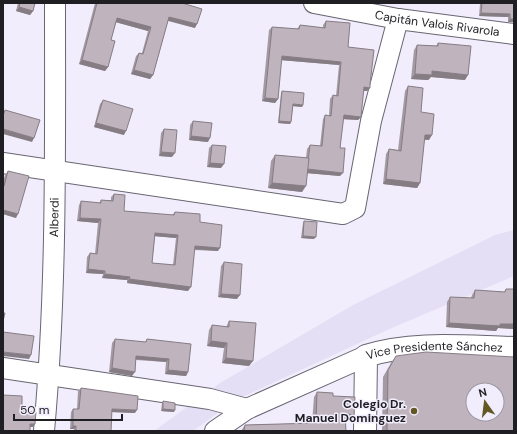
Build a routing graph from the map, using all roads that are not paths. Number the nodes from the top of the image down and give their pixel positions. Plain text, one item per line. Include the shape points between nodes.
1 (55, 3) edge
2 (314, 3) edge
3 (398, 19) junction
4 (514, 34) edge
5 (3, 163) edge
6 (55, 171) junction
7 (514, 348) edge
8 (366, 356) junction
9 (3, 368) edge
10 (50, 374) junction
11 (246, 409) junction
12 (44, 431) edge
13 (216, 431) edge
14 (365, 431) edge

1 - 6 street, Alberdi
2 - 3 street, Capitán Valois Rivarola
3 - 4 street, Capitán Valois Rivarola
3 - 6 street via 371,121 355,208 349,212 343,214
5 - 6 street
6 - 10 street, Alberdi
7 - 8 main road, Vice Presidente Sánchez via 387,349
8 - 11 street, Vice Presidente Sánchez
8 - 14 main road
9 - 10 street
10 - 11 street via 210,399
10 - 12 street, Alberdi
11 - 13 street, Vice Presidente Sánchez

